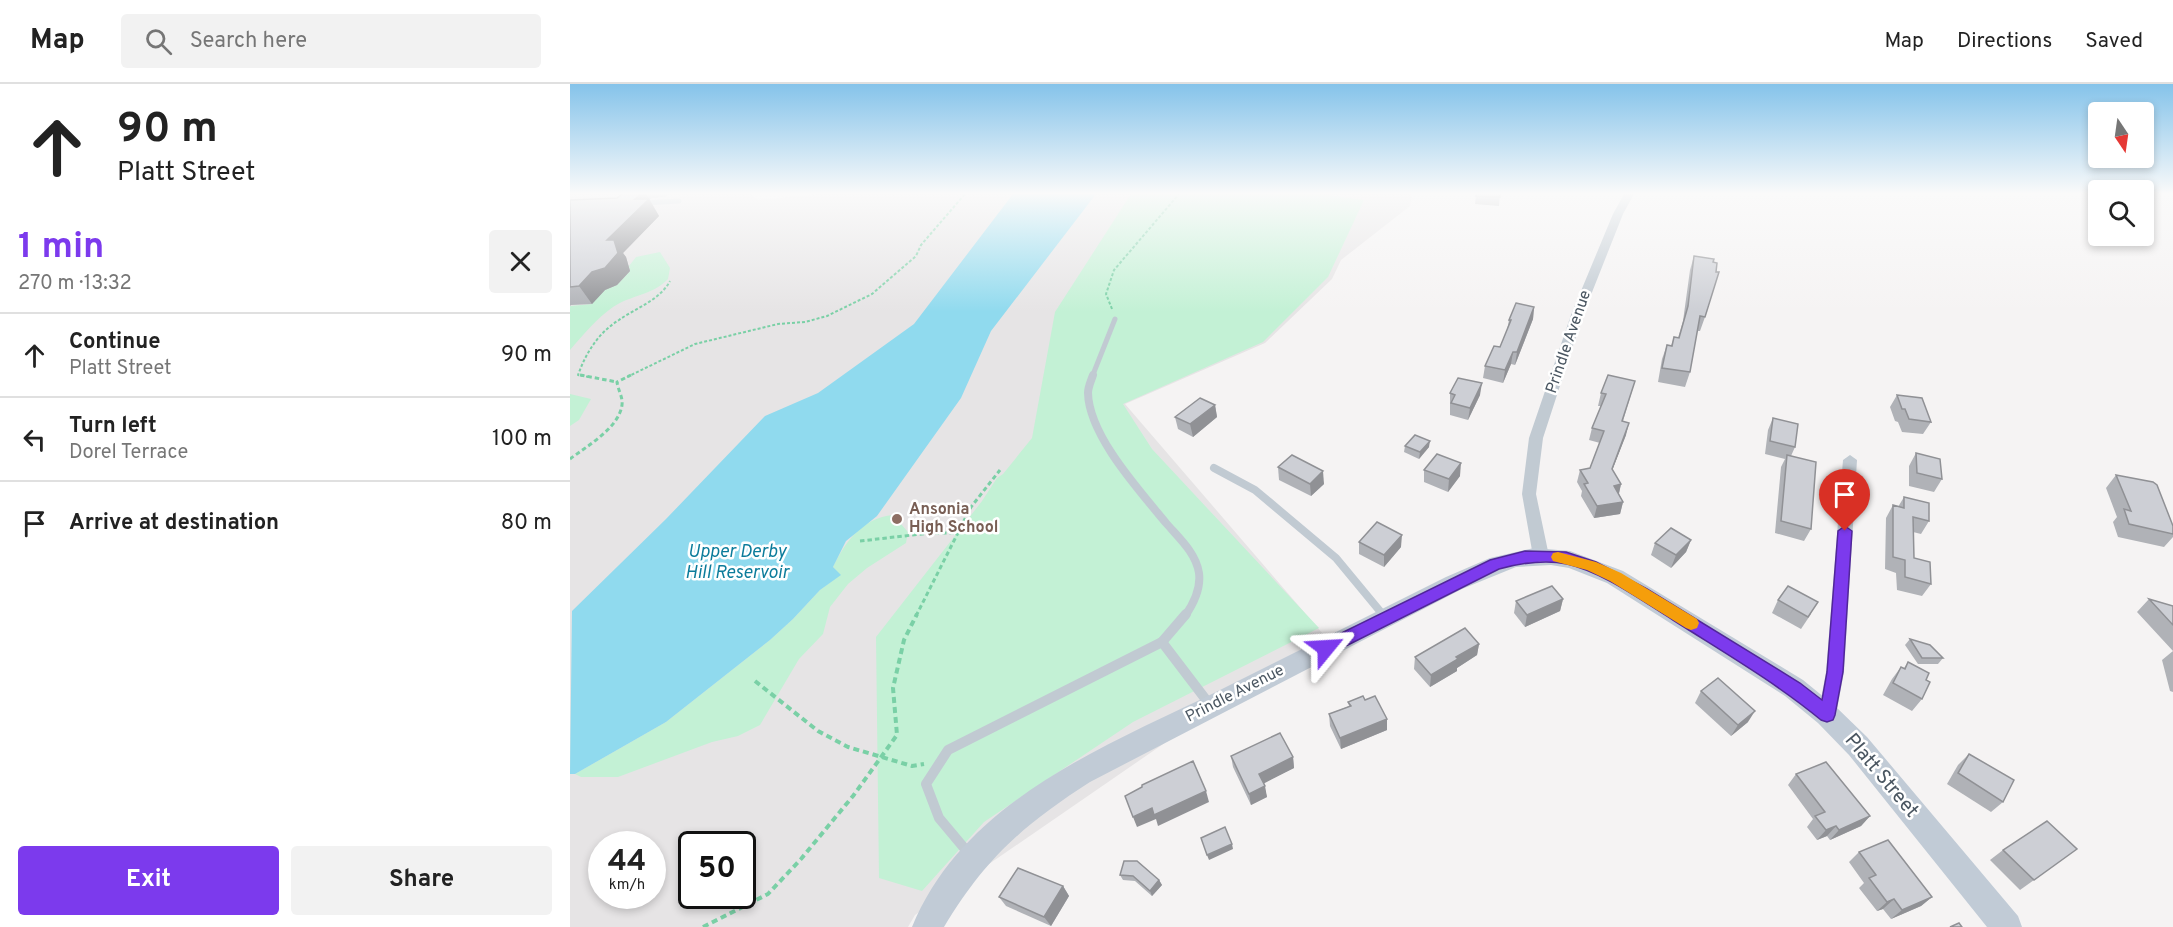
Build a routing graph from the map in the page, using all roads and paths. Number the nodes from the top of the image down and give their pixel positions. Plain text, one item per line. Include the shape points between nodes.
1 (931, 233) edge
2 (1145, 233) edge
3 (1610, 233) edge
4 (670, 281) dead end
5 (1115, 319) joint
6 (617, 382) junction
7 (570, 459) edge
8 (1850, 460) dead end
9 (1214, 468) dead end
10 (1000, 470) dead end
11 (958, 534) junction
12 (860, 541) dead end
13 (1541, 556) junction
14 (1386, 618) junction
15 (1162, 642) junction
16 (755, 681) dead end
17 (1211, 706) junction
18 (1827, 715) junction
19 (882, 756) junction
20 (912, 766) dead end
21 (973, 859) junction
22 (703, 927) edge
23 (927, 927) edge
24 (2007, 927) edge

1 - 6 path via 915,256 872,294 827,316 695,344
2 - 5 path via 1114,270 1106,294
3 - 13 street, Prindle Avenue via 1577,315 1536,438 1529,494
4 - 6 path via 663,291 611,325 592,344 582,363 578,375
5 - 15 lane via 1088,391 1093,417 1114,455 1193,555 1200,575 1196,598
6 - 7 path via 622,408 616,419
8 - 18 street via 1835,672
9 - 14 lane via 1255,490 1336,558
10 - 11 path via 971,507
11 - 12 path
11 - 19 path via 904,640 893,688 897,735
13 - 14 main road, Prindle Avenue via 1495,564
13 - 18 main road, Platt Street via 1566,558 1615,577 1794,688
14 - 17 main road, Prindle Avenue
15 - 17 lane
15 - 21 lane via 948,750 926,784 939,818
16 - 19 path via 828,737
17 - 21 main road, Prindle Avenue via 1080,773 1004,827
18 - 24 main road, Platt Street via 1858,746
19 - 20 path
19 - 22 path via 801,859 768,894
21 - 23 main road, Prindle Avenue

